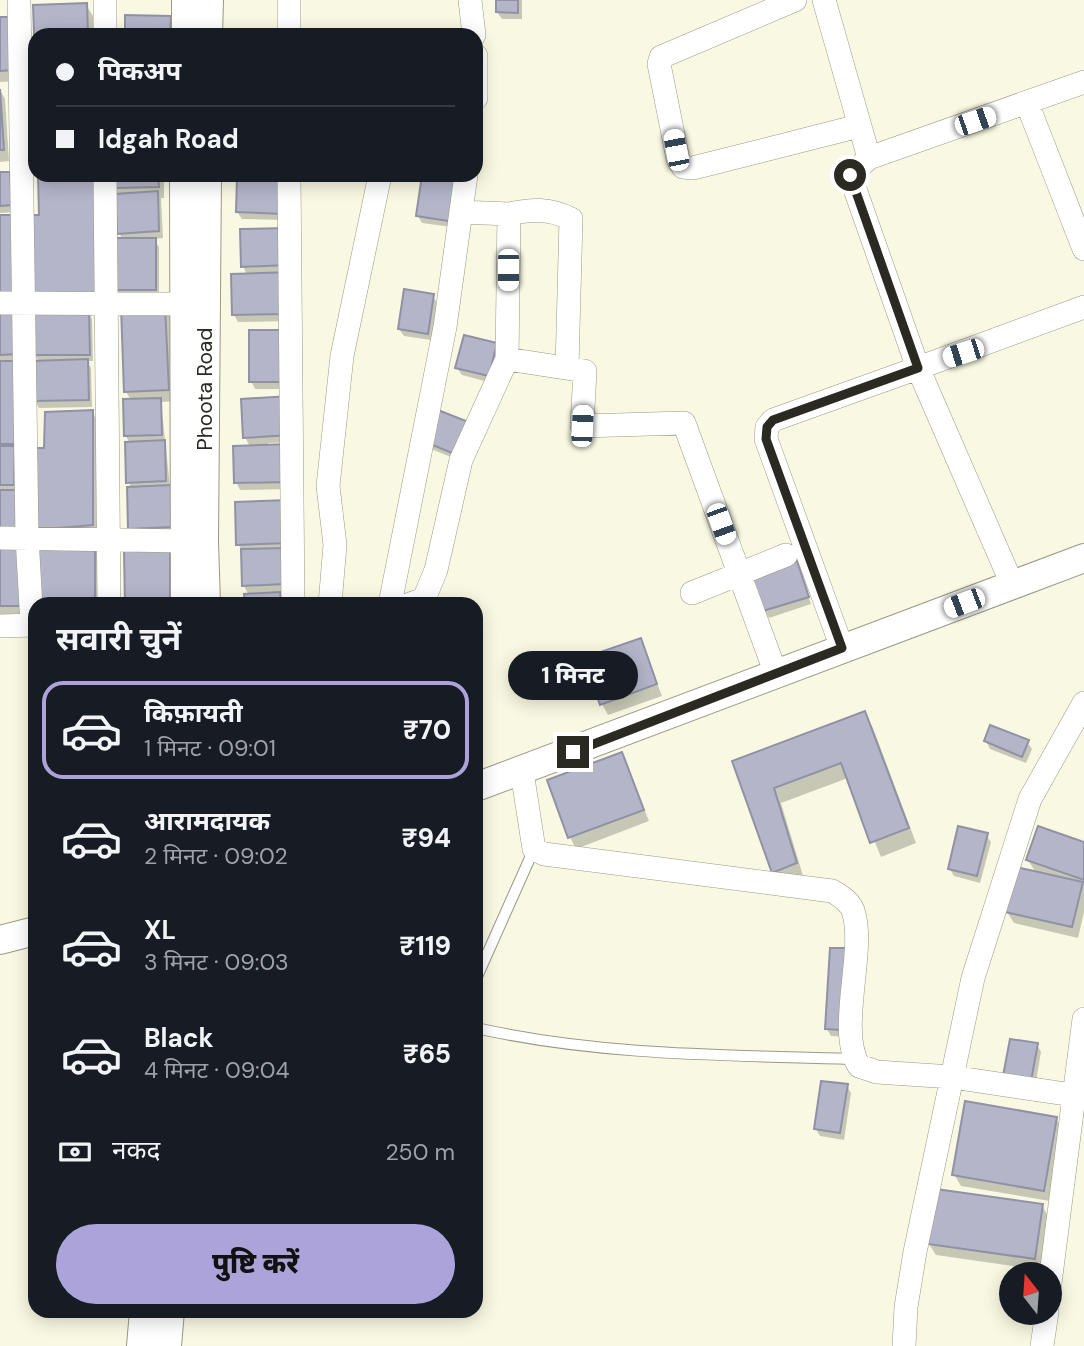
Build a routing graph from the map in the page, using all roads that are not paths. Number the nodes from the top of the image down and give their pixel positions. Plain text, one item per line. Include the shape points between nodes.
1 (19, 0) edge
2 (105, 0) edge
3 (186, 0) edge
4 (209, 0) edge
5 (289, 0) edge
6 (470, 0) edge
7 (795, 0) edge
8 (824, 0) edge
9 (105, 28) edge
10 (186, 28) edge
11 (208, 28) edge
12 (289, 28) edge
13 (473, 28) edge
14 (19, 80) edge
15 (1084, 82) edge
16 (1027, 103) junction
17 (859, 126) junction
18 (869, 158) junction
19 (105, 182) edge
20 (185, 182) edge
21 (206, 182) edge
22 (289, 182) edge
23 (379, 182) edge
24 (465, 182) edge
25 (461, 212) junction
26 (509, 214) junction
27 (1084, 249) edge
28 (11, 303) edge
29 (105, 303) junction
30 (194, 304) junction
31 (1084, 307) edge
32 (508, 359) junction
33 (567, 368) junction
34 (918, 368) junction
35 (27, 537) junction
36 (0, 538) edge
37 (110, 539) junction
38 (185, 541) junction
39 (786, 555) dead end
40 (1084, 558) edge
41 (740, 575) junction
42 (1012, 584) junction
43 (692, 593) dead end
44 (31, 597) edge
45 (109, 597) edge
46 (185, 597) edge
47 (206, 597) edge
48 (293, 597) edge
49 (331, 597) edge
50 (391, 597) edge
51 (425, 597) edge
52 (28, 625) edge
53 (0, 626) edge
54 (842, 648) junction
55 (776, 674) junction
56 (1084, 703) edge
57 (522, 772) junction
58 (483, 786) edge
59 (534, 849) junction
60 (28, 933) edge
61 (0, 940) edge
62 (483, 963) edge
63 (1084, 1019) edge
64 (483, 1030) edge
65 (855, 1059) junction
66 (952, 1077) junction
67 (1073, 1095) junction
68 (1076, 1123) edge
69 (1053, 1262) edge
70 (143, 1318) edge
71 (169, 1318) edge
72 (1044, 1325) edge
73 (141, 1346) edge
74 (167, 1346) edge
75 (904, 1346) edge
76 (1042, 1346) edge

1 - 14 street
2 - 9 street
3 - 10 street
4 - 11 street
5 - 12 street
6 - 13 street
7 - 17 street via 661,57 678,159 683,167 693,168
8 - 17 street
14 - 28 street
15 - 16 street
16 - 18 street
16 - 27 street
17 - 18 street
18 - 34 street via 852,171 851,183
19 - 29 street
20 - 30 street, Phoota Road
21 - 30 street, Phoota Road
22 - 48 street
23 - 49 street via 342,356 328,486 335,545
24 - 25 street
25 - 26 street
25 - 50 street via 445,327
26 - 32 street
26 - 33 street via 538,209 571,219
28 - 29 street
28 - 35 street
29 - 30 street
29 - 37 street
30 - 38 street, Phoota Road
30 - 47 street, Phoota Road
31 - 34 street
32 - 33 street
32 - 51 street via 461,460 436,569
33 - 41 street via 585,371 582,426 684,423
34 - 42 street
34 - 54 street via 773,420 767,427 766,439
35 - 36 street
35 - 37 street
35 - 44 street
37 - 38 street
37 - 45 street
38 - 46 street, Phoota Road
39 - 41 street
40 - 42 street
41 - 43 street
41 - 55 street
42 - 54 street
52 - 53 street
54 - 55 street
55 - 57 street
56 - 66 street via 1030,799 974,978
57 - 58 street
57 - 59 street
59 - 62 lane
59 - 65 street via 544,854 832,891 841,896 854,913
60 - 61 street
63 - 67 street
64 - 65 lane via 617,1051
65 - 66 street via 859,1066 877,1072
66 - 67 street
66 - 75 street via 915,1252
67 - 68 street
68 - 69 street
70 - 73 street
71 - 74 street
72 - 76 street

